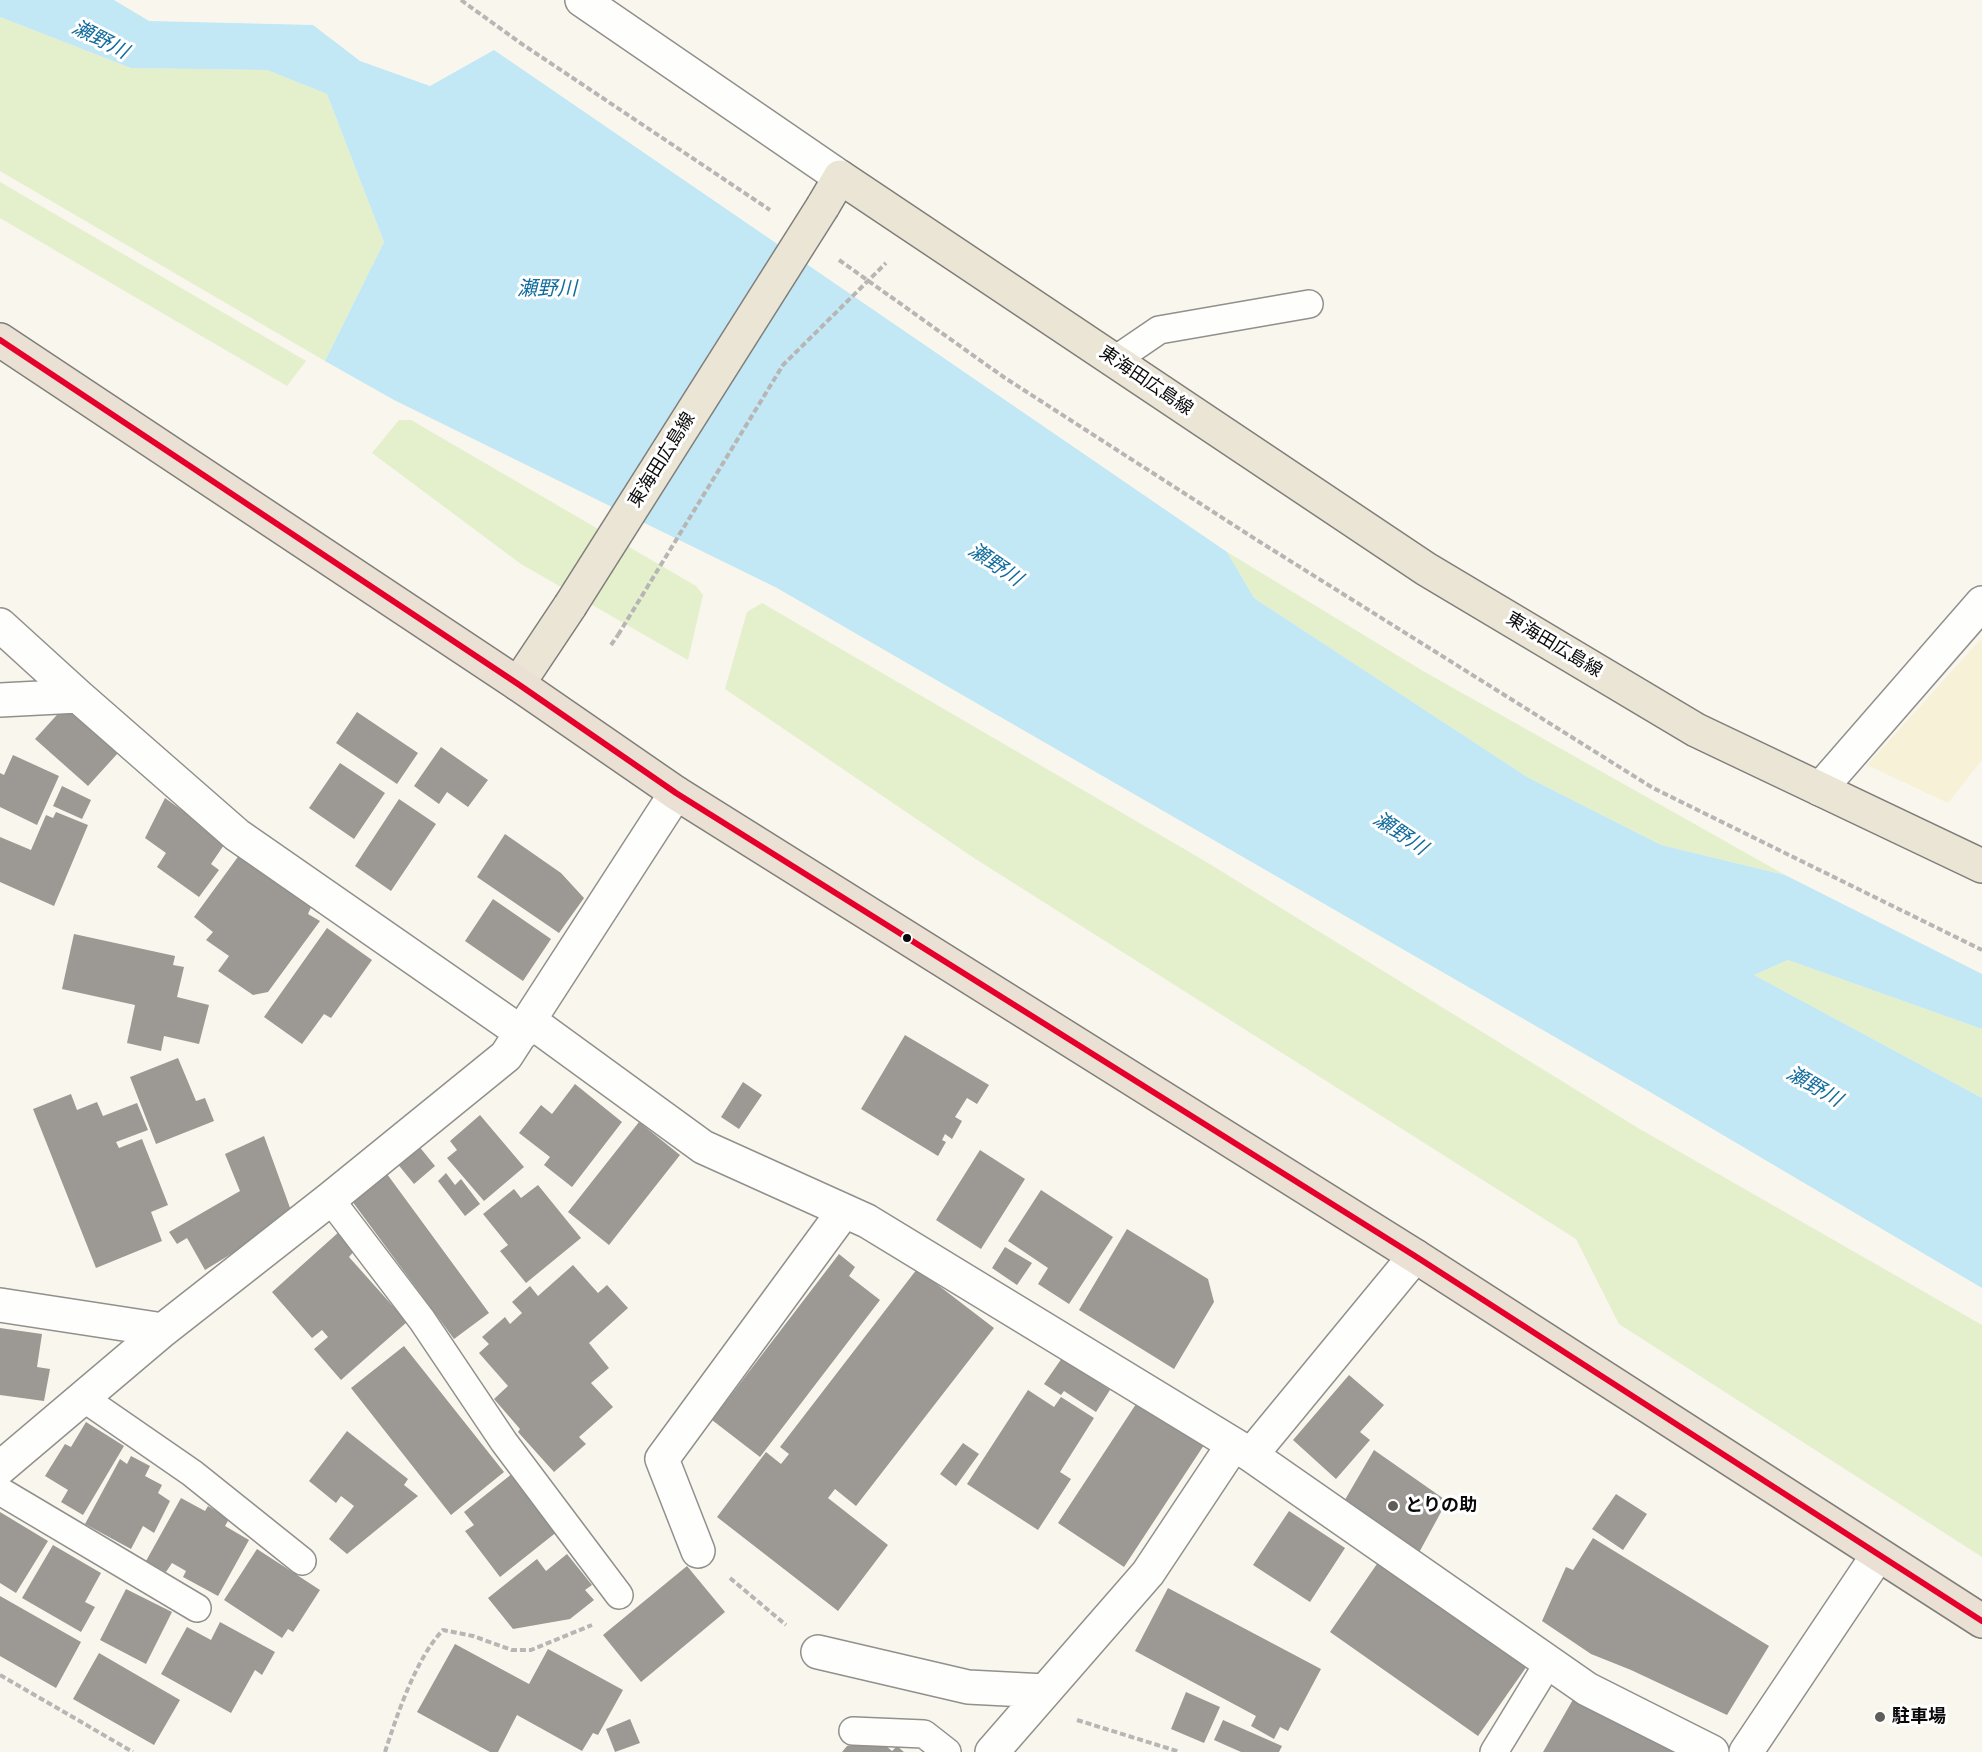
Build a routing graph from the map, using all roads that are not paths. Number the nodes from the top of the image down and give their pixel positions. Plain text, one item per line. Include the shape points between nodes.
1 (582, 0) edge
2 (840, 177) junction
3 (1309, 304) dead end
4 (0, 340) edge
5 (1115, 360) junction
6 (1982, 603) edge
7 (0, 625) edge
8 (518, 684) junction
9 (78, 696) junction
10 (0, 700) edge
11 (1820, 789) junction
12 (676, 793) junction
13 (1982, 866) edge
14 (526, 1027) junction
15 (330, 1199) junction
16 (844, 1211) junction
17 (1415, 1256) junction
18 (0, 1305) edge
19 (163, 1330) junction
20 (82, 1397) junction
21 (1242, 1450) junction
22 (0, 1468) edge
23 (0, 1491) edge
24 (698, 1551) road end
25 (1878, 1555) junction
26 (303, 1561) dead end
27 (618, 1595) road end
28 (197, 1608) dead end
29 (1982, 1621) edge
30 (818, 1652) road end
31 (1549, 1662) junction
32 (1037, 1700) junction
33 (853, 1731) dead end
34 (946, 1752) edge
35 (992, 1752) edge
36 (1494, 1752) edge
37 (1712, 1752) edge
38 (1746, 1752) edge

1 - 2 street
2 - 5 main road, 東海田広島線
2 - 8 main road, 東海田広島線, bridge
3 - 5 lane via 1159,330
4 - 8 highway
5 - 11 main road, 東海田広島線 via 1426,569 1696,730
6 - 11 street
7 - 9 street
8 - 12 highway
9 - 10 street
9 - 14 street via 237,835
11 - 13 main road, 東海田広島線
12 - 14 street
12 - 17 highway
14 - 15 street via 506,1056
14 - 16 street via 703,1147
15 - 19 street
15 - 27 lane via 422,1320 504,1442
16 - 21 street via 867,1221
16 - 24 street via 662,1459
17 - 21 street
17 - 25 highway
18 - 19 street
19 - 20 street
20 - 22 street
20 - 26 lane via 192,1473
21 - 31 street
21 - 32 street via 1148,1573
23 - 28 lane
25 - 29 highway
25 - 38 street
30 - 32 street
31 - 36 lane
31 - 37 street via 1587,1689
32 - 35 street
33 - 34 lane via 924,1734

